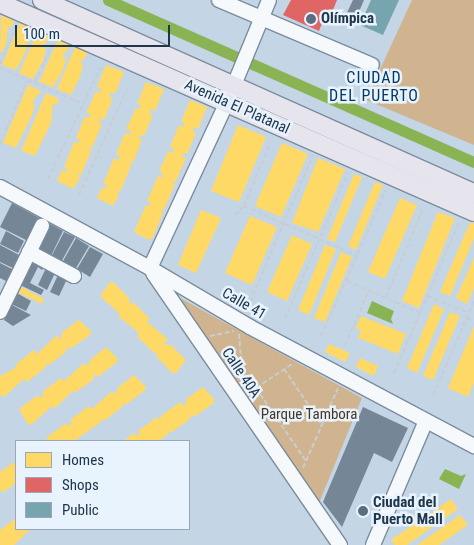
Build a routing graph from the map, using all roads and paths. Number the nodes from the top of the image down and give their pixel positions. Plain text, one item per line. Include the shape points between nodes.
1 (42, 0) edge
2 (219, 0) edge
3 (269, 0) edge
4 (0, 3) edge
5 (262, 19) junction
6 (18, 23) dead end
7 (55, 39) dead end
8 (0, 64) edge
9 (372, 65) dead end
10 (0, 68) edge
11 (100, 68) dead end
12 (28, 80) junction
13 (236, 81) junction
14 (34, 83) junction
15 (127, 89) dead end
16 (227, 102) junction
17 (83, 104) junction
18 (270, 143) dead end
19 (0, 145) edge
20 (313, 155) dead end
21 (348, 174) dead end
22 (48, 179) dead end
23 (0, 187) edge
24 (386, 190) dead end
25 (474, 193) edge
26 (79, 195) dead end
27 (244, 206) junction
28 (422, 211) dead end
29 (474, 212) edge
30 (235, 215) dead end
31 (460, 223) dead end
32 (284, 224) junction
33 (42, 226) dead end
34 (322, 239) junction
35 (29, 252) junction
36 (358, 256) junction
37 (150, 268) junction
38 (74, 276) dead end
39 (347, 281) junction
40 (369, 290) junction
41 (427, 296) junction
42 (386, 297) junction
43 (250, 302) dead end
44 (474, 302) edge
45 (0, 312) edge
46 (420, 313) junction
47 (469, 313) junction
48 (466, 318) junction
49 (285, 319) dead end
50 (474, 321) edge
51 (321, 336) dead end
52 (199, 340) junction
53 (345, 346) dead end
54 (304, 356) junction
55 (284, 369) junction
56 (394, 373) dead end
57 (344, 377) junction
58 (256, 388) junction
59 (433, 395) dead end
60 (242, 398) junction
61 (426, 421) junction
62 (322, 424) junction
63 (474, 446) edge
64 (306, 461) junction
65 (296, 481) junction
66 (340, 545) edge
67 (373, 545) edge

1 - 13 main road, Avenida El Platanal
2 - 5 street
3 - 5 street
4 - 16 main road, Avenida El Platanal
5 - 9 street
5 - 13 street
6 - 8 path
7 - 14 path
10 - 12 path
11 - 17 path
12 - 14 path
12 - 19 path
13 - 16 street
13 - 25 main road, Avenida El Platanal
14 - 17 path
15 - 26 path
16 - 29 main road, Avenida El Platanal
16 - 37 street
17 - 22 path
18 - 27 path
20 - 32 path
21 - 34 path
23 - 37 street, Calle 41
24 - 36 path
27 - 30 path
27 - 32 path
28 - 42 path
31 - 41 path
32 - 34 path
32 - 43 path
33 - 35 street
34 - 36 path
34 - 49 path
35 - 38 street
35 - 45 street
36 - 39 path
37 - 52 street, Calle 40A
37 - 54 street, Calle 41
39 - 40 path
39 - 51 path
40 - 42 path
40 - 53 path
41 - 46 path
41 - 47 path
42 - 46 path
44 - 47 path
46 - 56 path
47 - 48 path
48 - 50 path
48 - 59 path
52 - 60 street, Calle 40A
52 - 60 path via 238,329
54 - 55 path
54 - 57 street, Calle 41
55 - 58 path
55 - 62 path
57 - 61 street, Calle 41
57 - 62 path
58 - 60 path
58 - 64 path
60 - 65 street, Calle 40A
61 - 63 street, Calle 41
61 - 67 street
62 - 64 path
64 - 65 path
65 - 66 street, Calle 40A

